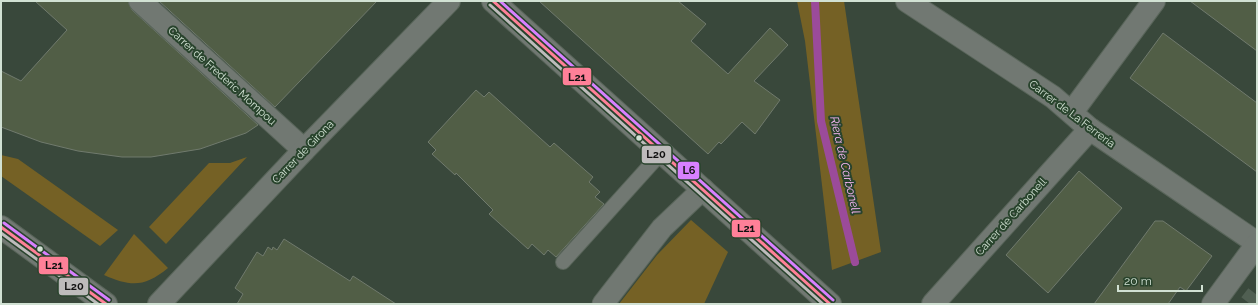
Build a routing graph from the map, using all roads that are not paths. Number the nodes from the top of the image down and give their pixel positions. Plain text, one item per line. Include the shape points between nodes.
1 (140, 1) edge
2 (449, 1) edge
3 (493, 1) edge
4 (906, 1) edge
5 (1154, 1) edge
6 (1072, 112) junction
7 (1090, 129) junction
8 (304, 150) junction
9 (662, 152) junction
10 (703, 189) junction
11 (1, 227) edge
12 (1257, 243) edge
13 (564, 262) dead end
14 (106, 304) edge
15 (159, 304) edge
16 (603, 304) edge
17 (830, 304) edge
18 (933, 304) edge
19 (1213, 304) edge

1 - 8 street, Carrer de Frederic Mompou
2 - 8 street, Carrer de Girona
3 - 9 street
4 - 6 street, Carrer de La Ferreria
5 - 6 street
6 - 7 street, Carrer de La Ferreria
7 - 12 street, Carrer de La Ferreria
7 - 18 street, Carrer de Carbonell
8 - 15 street, Carrer de Girona
9 - 10 street
9 - 13 lane
10 - 16 street via 662,228
10 - 17 street
11 - 14 street
12 - 19 street

